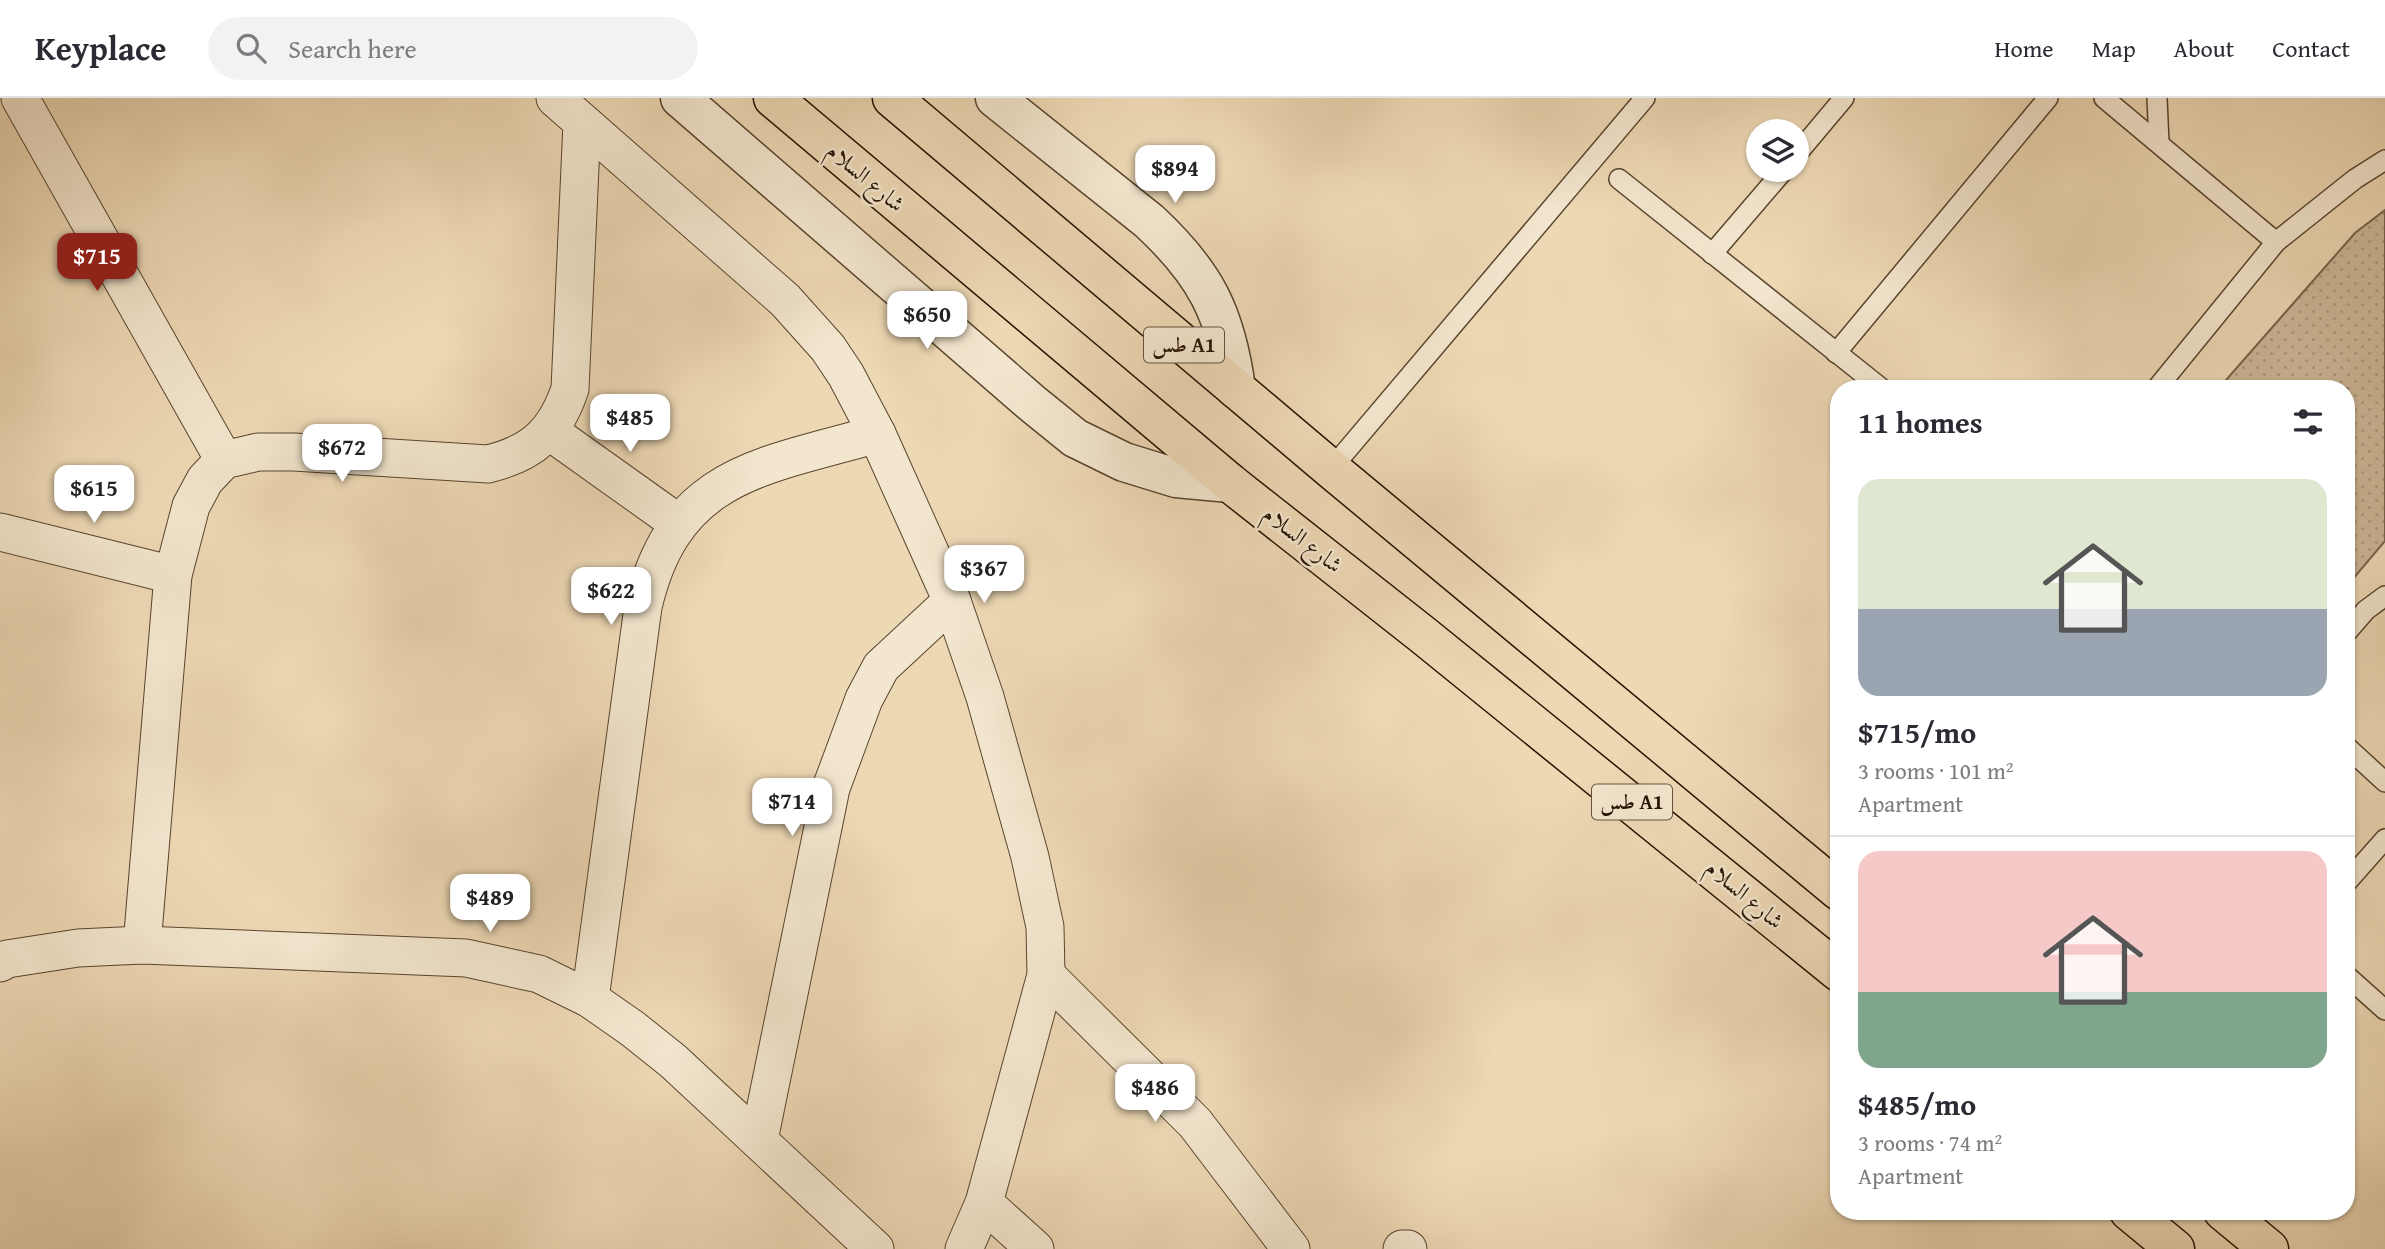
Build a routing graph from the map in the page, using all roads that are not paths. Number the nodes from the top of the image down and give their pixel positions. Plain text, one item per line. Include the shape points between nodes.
1 (20, 98) edge
2 (555, 98) edge
3 (680, 98) edge
4 (773, 98) edge
5 (892, 98) edge
6 (995, 98) edge
7 (1645, 98) edge
8 (1844, 98) edge
9 (2048, 98) edge
10 (2104, 98) edge
11 (2157, 98) edge
12 (582, 123) junction
13 (1809, 140) edge
14 (2159, 143) junction
15 (2385, 160) edge
16 (1619, 179) dead end
17 (1774, 182) edge
18 (2276, 242) junction
19 (1712, 254) junction
20 (1836, 353) junction
21 (1871, 380) edge
22 (2164, 380) edge
23 (1236, 389) junction
24 (549, 431) junction
25 (877, 434) junction
26 (224, 460) junction
27 (1331, 469) junction
28 (1230, 483) junction
29 (678, 523) junction
30 (0, 532) edge
31 (173, 575) junction
32 (2385, 596) edge
33 (952, 601) junction
34 (2355, 623) edge
35 (2355, 754) edge
36 (2385, 782) edge
37 (2385, 839) edge
38 (2355, 873) edge
39 (1830, 883) edge
40 (142, 945) junction
41 (0, 963) edge
42 (1830, 965) edge
43 (1046, 975) junction
44 (2355, 983) edge
45 (590, 999) junction
46 (2385, 1010) edge
47 (759, 1140) junction
48 (984, 1203) junction
49 (2140, 1220) edge
50 (2234, 1220) edge
51 (875, 1249) edge
52 (964, 1249) edge
53 (1035, 1249) edge
54 (1291, 1249) edge
55 (1402, 1249) edge
56 (1408, 1249) edge
57 (2175, 1249) edge
58 (2269, 1249) edge

1 - 26 street
2 - 12 street
3 - 28 street via 1075,438 1124,463 1176,478
4 - 28 highway, شارع السلام
5 - 23 highway, طس A1
6 - 23 street via 1173,243 1211,296 1224,325
7 - 27 lane
8 - 13 lane
9 - 20 lane
10 - 14 lane
11 - 14 lane
12 - 24 street via 570,389
12 - 25 street via 808,323 846,375
14 - 18 lane
15 - 18 lane via 2355,178
16 - 19 lane
17 - 19 lane
18 - 22 lane
19 - 20 lane
20 - 21 lane
23 - 27 highway, طس A1
24 - 26 street via 521,453 488,464 294,452 258,452
24 - 29 street
25 - 29 street via 727,481
25 - 33 street
26 - 31 street via 205,480 191,506
27 - 39 highway, طس A1
28 - 42 highway, شارع السلام / طس A1
29 - 45 street via 650,577 643,607
30 - 31 street
31 - 40 street
32 - 34 lane
33 - 43 street via 985,697 1030,857 1045,927
33 - 47 street via 881,667 831,788
35 - 36 lane
37 - 38 lane
40 - 41 street via 78,947
40 - 45 street via 466,958 539,974
43 - 48 street
43 - 54 street via 1195,1123
44 - 46 lane
45 - 47 street via 673,1061
47 - 51 street
48 - 52 street
48 - 53 street
49 - 57 highway
50 - 58 highway
55 - 56 street

